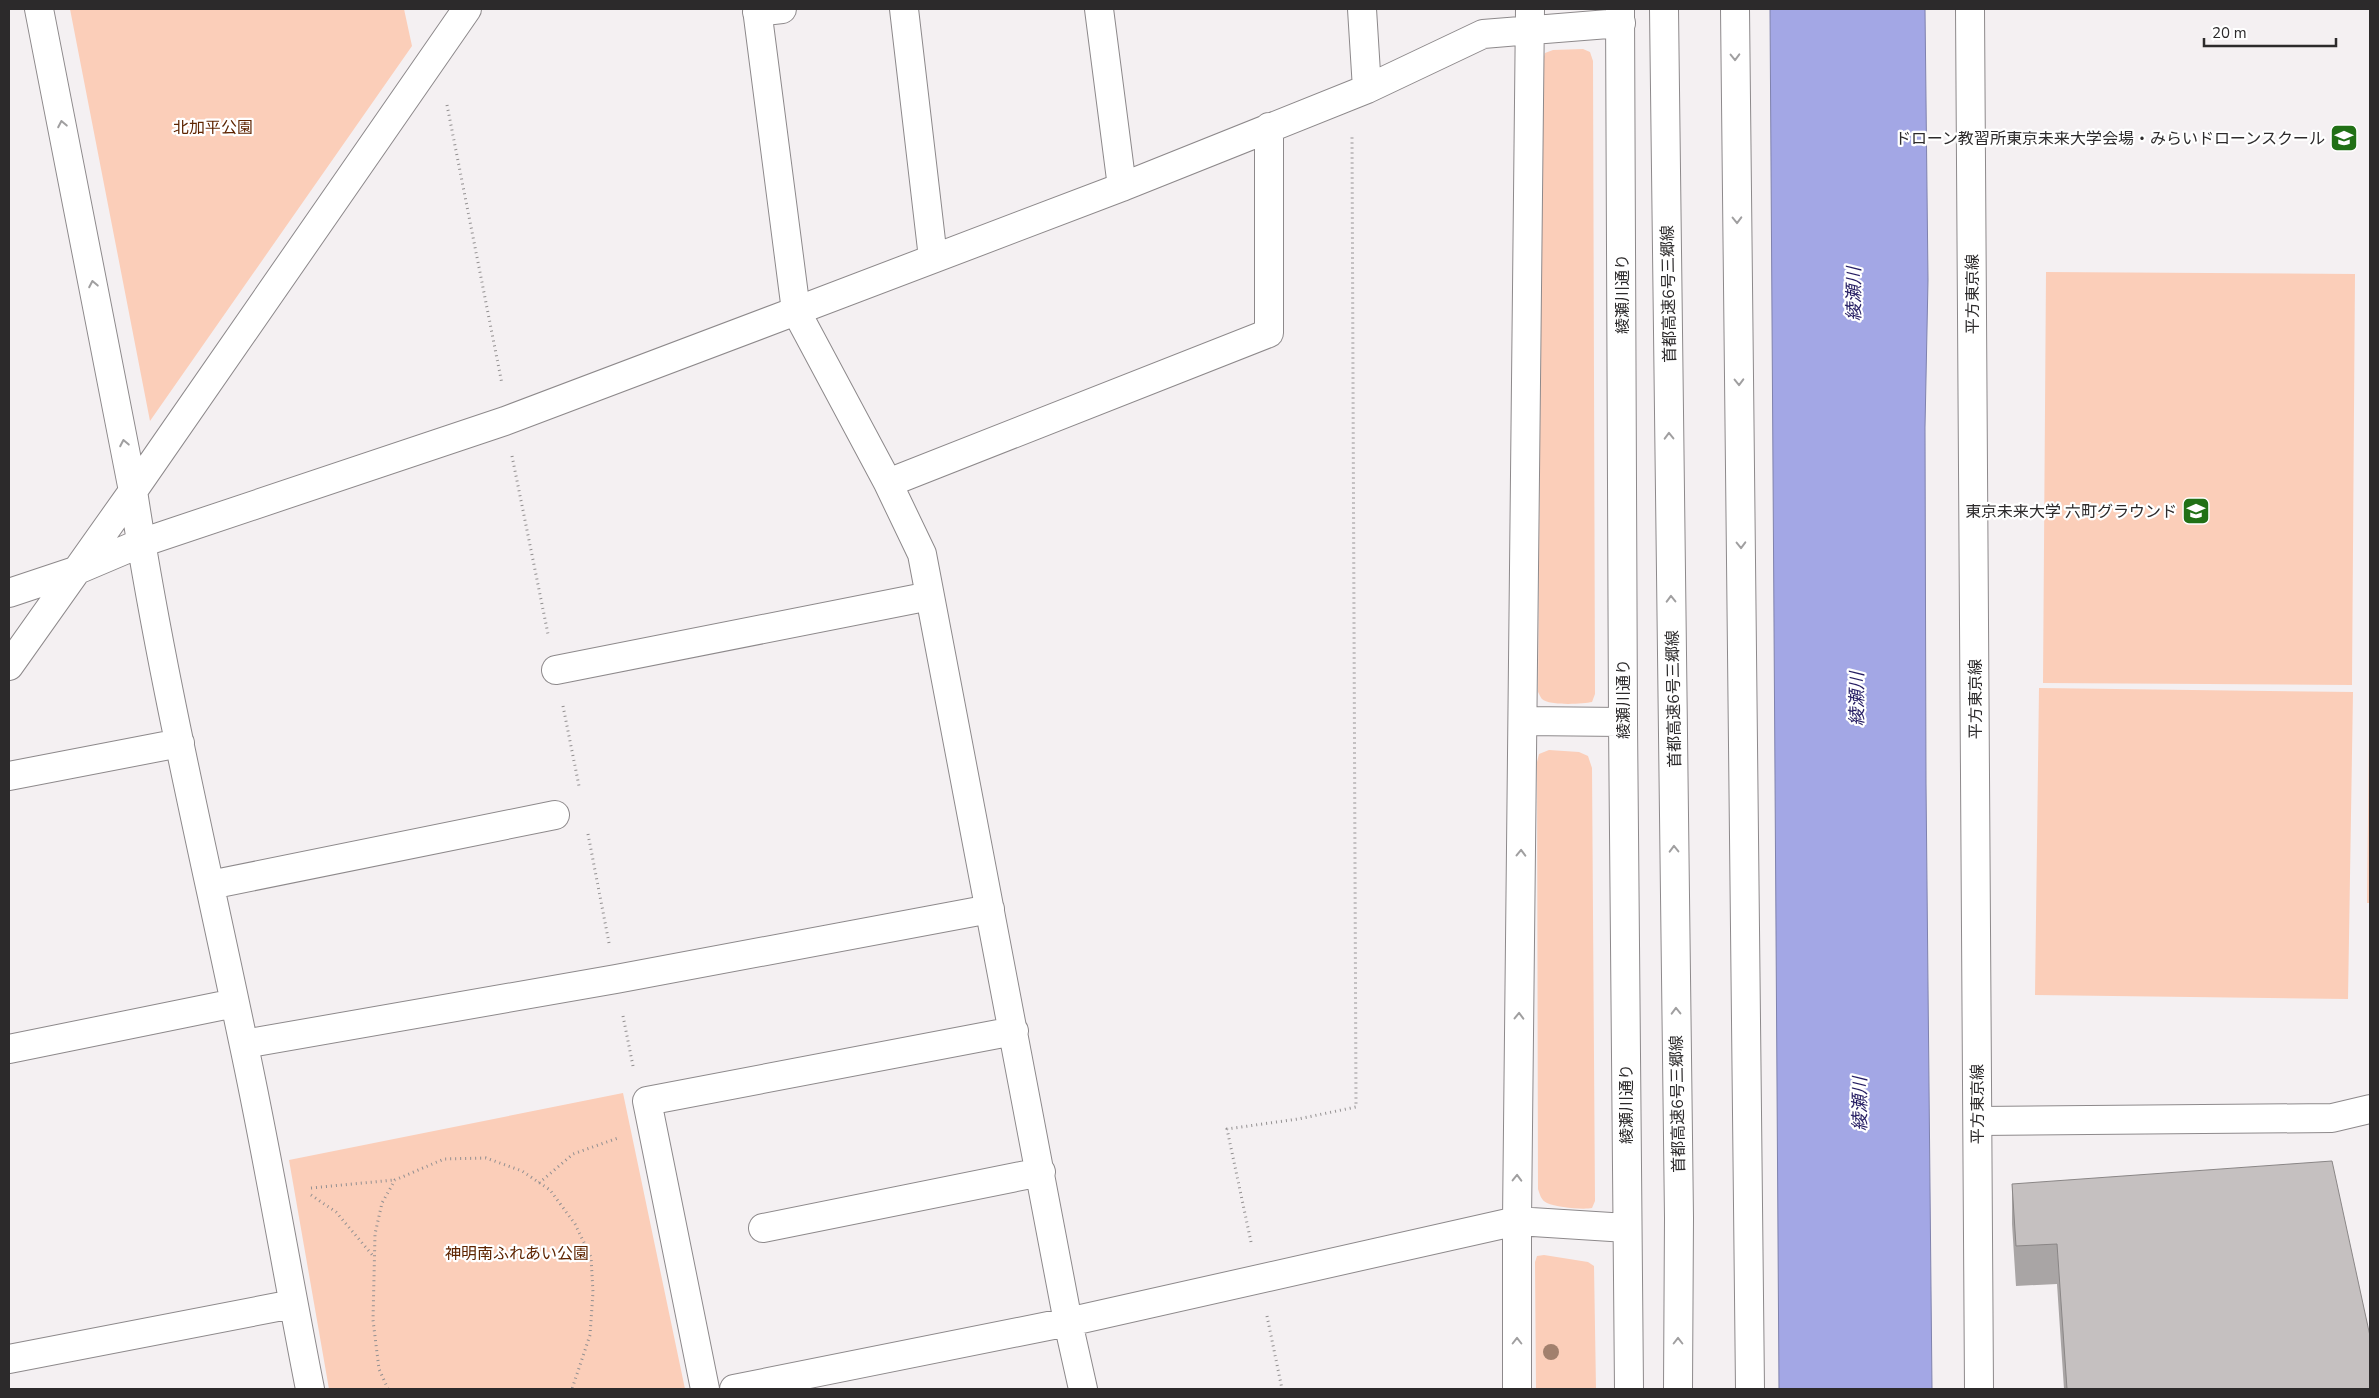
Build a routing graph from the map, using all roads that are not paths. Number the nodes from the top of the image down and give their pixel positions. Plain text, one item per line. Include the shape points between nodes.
1 (39, 9) edge
2 (468, 9) edge
3 (904, 9) edge
4 (1099, 9) edge
5 (1362, 9) edge
6 (1664, 9) edge
7 (1734, 9) edge
8 (1970, 9) edge
9 (765, 10) edge
10 (1620, 16) edge
11 (1531, 19) edge
12 (1360, 92) junction
13 (1269, 127) junction
14 (1122, 187) junction
15 (933, 258) junction
16 (796, 311) junction
17 (888, 483) junction
18 (133, 491) junction
19 (141, 543) junction
20 (75, 571) junction
21 (9, 593) edge
22 (930, 596) junction
23 (9, 666) edge
24 (556, 670) road end
25 (1523, 721) junction
26 (1623, 722) junction
27 (180, 743) junction
28 (9, 776) edge
29 (555, 815) dead end
30 (210, 885) junction
31 (990, 909) junction
32 (235, 1003) junction
33 (1014, 1031) junction
34 (244, 1044) junction
35 (9, 1049) edge
36 (2370, 1109) edge
37 (1978, 1121) junction
38 (1040, 1172) junction
39 (1517, 1221) junction
40 (763, 1228) dead end
41 (1627, 1228) junction
42 (293, 1304) junction
43 (1068, 1322) junction
44 (9, 1359) edge
45 (310, 1389) edge
46 (705, 1389) edge
47 (734, 1389) edge
48 (1083, 1389) edge
49 (1517, 1389) edge
50 (1629, 1389) edge
51 (1678, 1389) edge
52 (1750, 1389) edge
53 (1979, 1389) edge

18 -> 1 main road
2 - 18 main road
3 - 15 main road
4 - 14 main road
5 - 12 main road
51 -> 6 main road, 首都高速6号三郷線 via 1679,1218
7 -> 52 main road
8 - 37 main road, 平方東京線
9 - 16 main road
10 - 11 main road
10 - 26 main road, 綾瀬川通り
11 - 12 main road via 1483,34
11 - 25 main road
12 - 13 main road
13 - 14 main road
13 - 17 main road via 1269,333
14 - 15 main road
15 - 16 main road
16 - 17 main road
16 - 19 main road via 505,421
17 - 22 main road via 922,554
18 - 19 main road
18 - 20 main road
19 - 20 main road
19 - 27 main road
20 - 21 main road
20 - 23 main road
22 - 24 main road
22 - 31 main road
25 - 26 main road
39 -> 25 main road
26 - 41 main road, 綾瀬川通り
27 - 28 main road
27 - 30 main road
29 - 30 main road
30 - 32 main road
31 - 33 main road
31 - 34 main road
32 - 34 main road
32 - 35 main road
33 - 38 main road
33 - 46 main road via 649,1113
34 - 42 main road
36 - 37 main road via 2332,1118
37 - 53 main road, 平方東京線
38 - 40 main road
38 - 43 main road
39 - 41 main road
39 - 43 main road
49 -> 39 main road
41 - 50 main road, 綾瀬川通り
42 - 44 main road
42 - 45 main road
43 - 47 main road
43 - 48 main road

